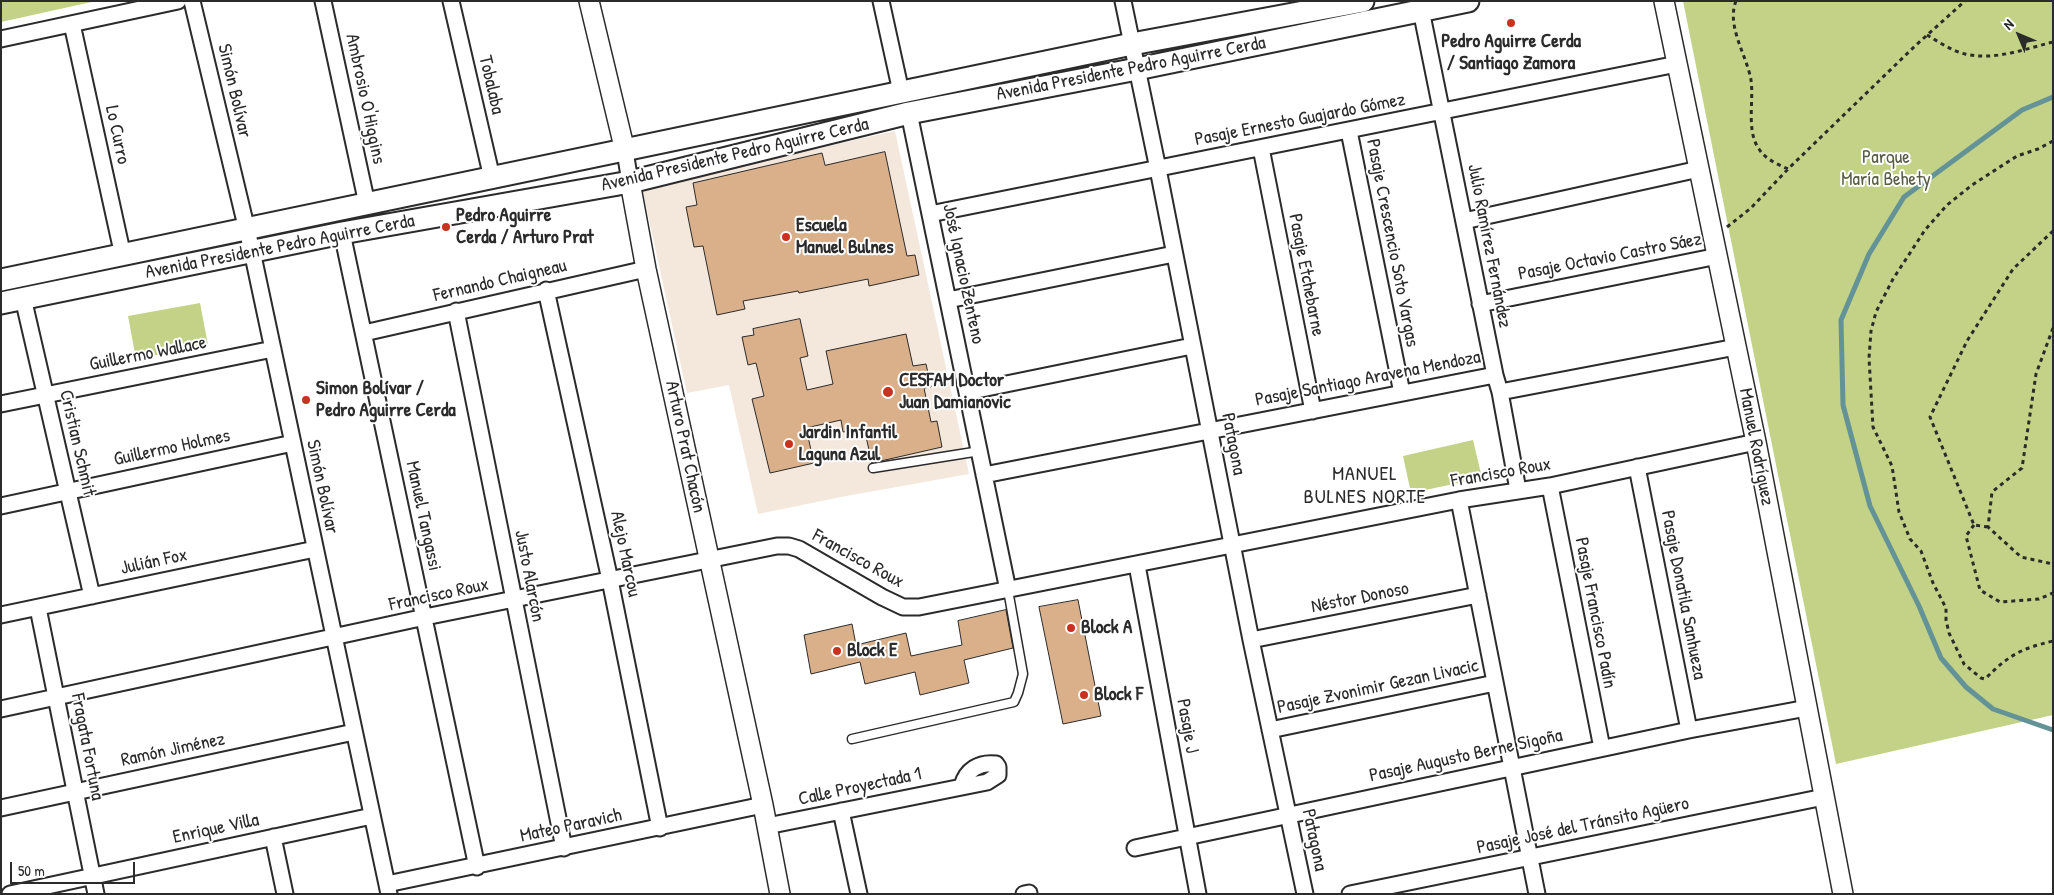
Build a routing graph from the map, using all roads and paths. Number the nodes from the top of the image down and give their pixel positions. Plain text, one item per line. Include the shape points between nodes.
1 (178, 1) edge
2 (192, 1) edge
3 (323, 1) edge
4 (451, 1) edge
5 (589, 1) edge
6 (881, 1) edge
7 (1123, 1) edge
8 (1363, 1) edge
9 (1468, 1) edge
10 (1664, 1) edge
11 (1736, 1) edge
12 (1965, 1) edge
13 (1421, 10) junction
14 (72, 24) junction
15 (1927, 35) junction
16 (1, 39) edge
17 (2053, 42) edge
18 (1132, 44) junction
19 (1677, 64) junction
20 (1137, 69) junction
21 (901, 92) junction
22 (1442, 112) junction
23 (909, 113) junction
24 (1349, 130) junction
25 (2053, 141) edge
26 (1260, 148) junction
27 (625, 150) junction
28 (1699, 168) junction
29 (1788, 168) junction
30 (1158, 169) junction
31 (492, 178) junction
32 (630, 182) junction
33 (367, 204) junction
34 (930, 214) junction
35 (1464, 221) junction
36 (247, 229) junction
37 (2053, 231) edge
38 (342, 233) junction
39 (1715, 237) junction
40 (252, 251) junction
41 (1174, 254) junction
42 (123, 256) junction
43 (1718, 256) junction
44 (646, 269) junction
45 (1, 280) edge
46 (546, 290) junction
47 (23, 298) junction
48 (948, 300) junction
49 (1, 303) edge
50 (1480, 304) junction
51 (456, 311) junction
52 (2053, 328) edge
53 (364, 333) junction
54 (1192, 346) junction
55 (1736, 347) junction
56 (273, 349) junction
57 (1495, 375) junction
58 (967, 392) junction
59 (1500, 392) junction
60 (1402, 393) junction
61 (46, 395) junction
62 (1, 404) edge
63 (1313, 410) junction
64 (1210, 431) junction
65 (1756, 442) junction
66 (292, 443) junction
67 (980, 451) junction
68 (1637, 467) junction
69 (873, 468) dead end
70 (984, 475) junction
71 (1550, 486) junction
72 (1518, 490) junction
73 (67, 491) junction
74 (1459, 500) junction
75 (1, 506) edge
76 (1974, 525) junction
77 (1988, 527) junction
78 (1233, 545) junction
79 (315, 549) junction
80 (710, 560) junction
81 (2053, 564) edge
82 (1137, 565) junction
83 (610, 580) junction
84 (1008, 590) junction
85 (2053, 593) edge
86 (1478, 595) junction
87 (92, 596) junction
88 (514, 600) junction
89 (38, 608) junction
90 (1, 615) edge
91 (425, 617) junction
92 (334, 638) junction
93 (1251, 640) junction
94 (2053, 641) edge
95 (1495, 683) junction
96 (57, 697) junction
97 (1807, 708) junction
98 (1, 709) edge
99 (1270, 730) junction
100 (1689, 730) junction
101 (354, 732) junction
102 (852, 738) dead end
103 (1602, 748) junction
104 (1511, 767) junction
105 (962, 786) dead end
106 (75, 792) junction
107 (1824, 797) junction
108 (763, 805) junction
109 (1, 808) edge
110 (841, 811) junction
111 (1289, 815) junction
112 (372, 816) junction
113 (767, 826) junction
114 (660, 828) junction
115 (274, 837) junction
116 (1186, 837) junction
117 (564, 848) junction
118 (1135, 848) dead end
119 (1529, 857) junction
120 (477, 867) junction
121 (93, 876) junction
122 (388, 889) edge
123 (10, 894) edge
124 (96, 894) edge
125 (285, 894) edge
126 (780, 894) edge
127 (859, 894) edge
128 (1198, 894) edge
129 (1305, 894) edge
130 (1350, 894) edge
131 (1537, 894) edge
132 (1843, 894) edge

1 - 14 street
2 - 36 street, Simón Bolívar
3 - 33 street, Ambrosio O'Higgins
4 - 31 street, Tobalaba
5 - 27 street, Arturo Prat Chacón
6 - 21 street
7 - 18 street, Patagona
8 - 18 main road, Avenida Presidente Pedro Aguirre Cerda
9 - 13 main road, Avenida Presidente Pedro Aguirre Cerda
10 - 19 street, Manuel Rodríguez
11 - 29 path via 1735,26 1751,80 1753,132 1759,149 1774,163
12 - 15 path
13 - 20 main road, Avenida Presidente Pedro Aguirre Cerda
13 - 22 street, Julio Ramírez Fernández
14 - 16 street
14 - 42 street, Lo Curro
15 - 17 path via 1965,54 1991,56
15 - 29 path
18 - 20 street, Patagona
18 - 21 main road, Avenida Presidente Pedro Aguirre Cerda
19 - 22 street, Pasaje Ernesto Guajardo Gómez
19 - 28 street, Manuel Rodríguez
20 - 23 main road, Avenida Presidente Pedro Aguirre Cerda
20 - 30 street, Patagona
21 - 23 main road
21 - 27 main road, Avenida Presidente Pedro Aguirre Cerda
22 - 24 street, Pasaje Ernesto Guajardo Gómez
22 - 35 street, Julio Ramírez Fernández
23 - 32 main road, Avenida Presidente Pedro Aguirre Cerda
23 - 34 street, José Ignacio Zenteno
24 - 26 street, Pasaje Ernesto Guajardo Gómez
24 - 60 street, Pasaje Crescencio Soto Vargas
25 - 94 path via 2017,156 1972,185 1930,224 1883,296 1870,330 1868,358 1873,427 1892,466 1899,512 1910,539 1921,551 1946,608 1950,633 1964,664 1985,679 2016,652
26 - 30 street, Pasaje Ernesto Guajardo Gómez
26 - 63 street, Pasaje Etchebarne
27 - 31 main road, Avenida Presidente Pedro Aguirre Cerda
27 - 32 street, Arturo Prat Chacón
28 - 35 street
28 - 39 street, Manuel Rodríguez
29 - 39 path via 1751,208
30 - 34 street, Pasaje Ernesto Guajardo Gómez
30 - 41 street, Patagona
31 - 33 main road, Avenida Presidente Pedro Aguirre Cerda
32 - 38 main road, Avenida Presidente Pedro Aguirre Cerda
32 - 44 street, Arturo Prat Chacón
33 - 36 main road, Avenida Presidente Pedro Aguirre Cerda
34 - 48 street, José Ignacio Zenteno
35 - 50 street, Julio Ramírez Fernández
36 - 40 street, Simón Bolívar
36 - 42 main road, Avenida Presidente Pedro Aguirre Cerda
37 - 76 path via 2013,269 1967,341 1930,417
38 - 40 main road, Avenida Presidente Pedro Aguirre Cerda
38 - 53 street, Manuel Tangassi
39 - 43 street, Manuel Rodríguez
40 - 47 main road, Avenida Presidente Pedro Aguirre Cerda
40 - 56 street, Simón Bolívar
41 - 48 street
41 - 54 street, Patagona
42 - 45 main road, Avenida Presidente Pedro Aguirre Cerda
43 - 50 street, Pasaje Octavio Castro Sáez
43 - 55 street, Manuel Rodríguez
44 - 46 street, Fernando Chaigneau
44 - 80 street, Arturo Prat Chacón
46 - 51 street, Fernando Chaigneau
46 - 83 street, Alejo Marcou
47 - 49 main road, Avenida Presidente Pedro Aguirre Cerda
47 - 61 street, Cristian Schmit
48 - 58 street, José Ignacio Zenteno
50 - 57 street, Julio Ramírez Fernández
51 - 53 street, Fernando Chaigneau
51 - 88 street, Justo Alarcón
52 - 77 path via 2036,374 2022,468 1992,492
53 - 91 street, Manuel Tangassi
54 - 58 street
54 - 64 street, Patagona
55 - 59 street
55 - 65 street, Manuel Rodríguez
56 - 61 street, Guillermo Wallace
56 - 66 street, Simón Bolívar
57 - 59 street, Julio Ramírez Fernández
57 - 60 street, Pasaje Santiago Aravena Mendoza
58 - 67 street, José Ignacio Zenteno
59 - 72 street, Julio Ramírez Fernández
60 - 63 street, Pasaje Santiago Aravena Mendoza
61 - 62 street, Guillermo Wallace
61 - 73 street, Cristian Schmit
63 - 64 street, Pasaje Santiago Aravena Mendoza
64 - 70 street, Pasaje Santiago Aravena Mendoza
64 - 78 street, Patagona
65 - 68 street, Francisco Roux
65 - 97 street, Manuel Rodríguez
66 - 73 street, Guillermo Holmes
66 - 79 street, Simón Bolívar
67 - 69 lane
67 - 70 street, José Ignacio Zenteno
68 - 71 street, Francisco Roux
68 - 100 street, Pasaje Donatila Sanhueza
70 - 84 street, José Ignacio Zenteno
71 - 72 street, Francisco Roux
71 - 103 street, Pasaje Francisco Padín
72 - 74 street, Francisco Roux
73 - 75 street, Guillermo Holmes
73 - 87 street, Cristian Schmit
74 - 78 street, Francisco Roux
74 - 86 street
76 - 77 path
76 - 85 path via 1966,536 1980,590 2000,602 2039,599
77 - 81 path via 2021,557
78 - 82 street, Francisco Roux
78 - 93 street, Patagona
79 - 87 street, Julián Fox
79 - 92 street, Simón Bolívar
80 - 83 street, Francisco Roux
80 - 84 street, Francisco Roux via 789,546 903,607 919,607
80 - 108 street, Arturo Prat Chacón
82 - 84 street, Francisco Roux
82 - 116 street, Pasaje J
83 - 88 street, Francisco Roux
83 - 114 street, Alejo Marcou
84 - 102 lane via 1023,674 1014,702
86 - 93 street, Néstor Donoso
86 - 95 street
87 - 89 street, Julián Fox
88 - 91 street, Francisco Roux
88 - 117 street, Justo Alarcón
89 - 90 street, Julián Fox
89 - 96 street, Fragata Fortuna
91 - 92 street, Francisco Roux
91 - 120 street, Manuel Tangassi
92 - 96 street, Francisco Roux
92 - 101 street, Simón Bolívar
93 - 99 street, Patagona
95 - 99 street, Pasaje Zvonimir Gezan Livacic
95 - 104 street
96 - 98 street, Francisco Roux
96 - 106 street, Fragata Fortuna
97 - 100 street, Pasaje Augusto Berne Sigoña
97 - 107 street, Manuel Rodríguez
99 - 111 street, Patagona
100 - 103 street, Pasaje Augusto Berne Sigoña
101 - 106 street, Ramón Jiménez
101 - 112 street, Simón Bolívar
103 - 104 street, Pasaje Augusto Berne Sigoña
104 - 111 street, Pasaje Augusto Berne Sigoña
104 - 119 street
105 - 110 street, Calle Proyectada 1
106 - 109 street, Ramón Jiménez
106 - 121 street, Fragata Fortuna
107 - 119 street, Pasaje José del Tránsito Agüero
107 - 132 street, Manuel Rodríguez
108 - 113 street, Arturo Prat Chacón
108 - 114 street, Mateo Paravich
110 - 113 street, Calle Proyectada 1
110 - 127 street
111 - 116 street, Pasaje Augusto Berne Sigoña
111 - 129 street, Patagona
112 - 115 street, Enrique Villa
112 - 122 street, Simón Bolívar
113 - 126 street, Arturo Prat Chacón
114 - 117 street, Mateo Paravich
115 - 121 street, Enrique Villa
115 - 125 street
116 - 118 street, Pasaje Augusto Berne Sigoña
116 - 128 street, Pasaje J
117 - 120 street, Mateo Paravich
119 - 130 street, Pasaje José del Tránsito Agüero
119 - 131 street
120 - 122 street, Mateo Paravich
121 - 123 street, Enrique Villa
121 - 124 street, Fragata Fortuna

